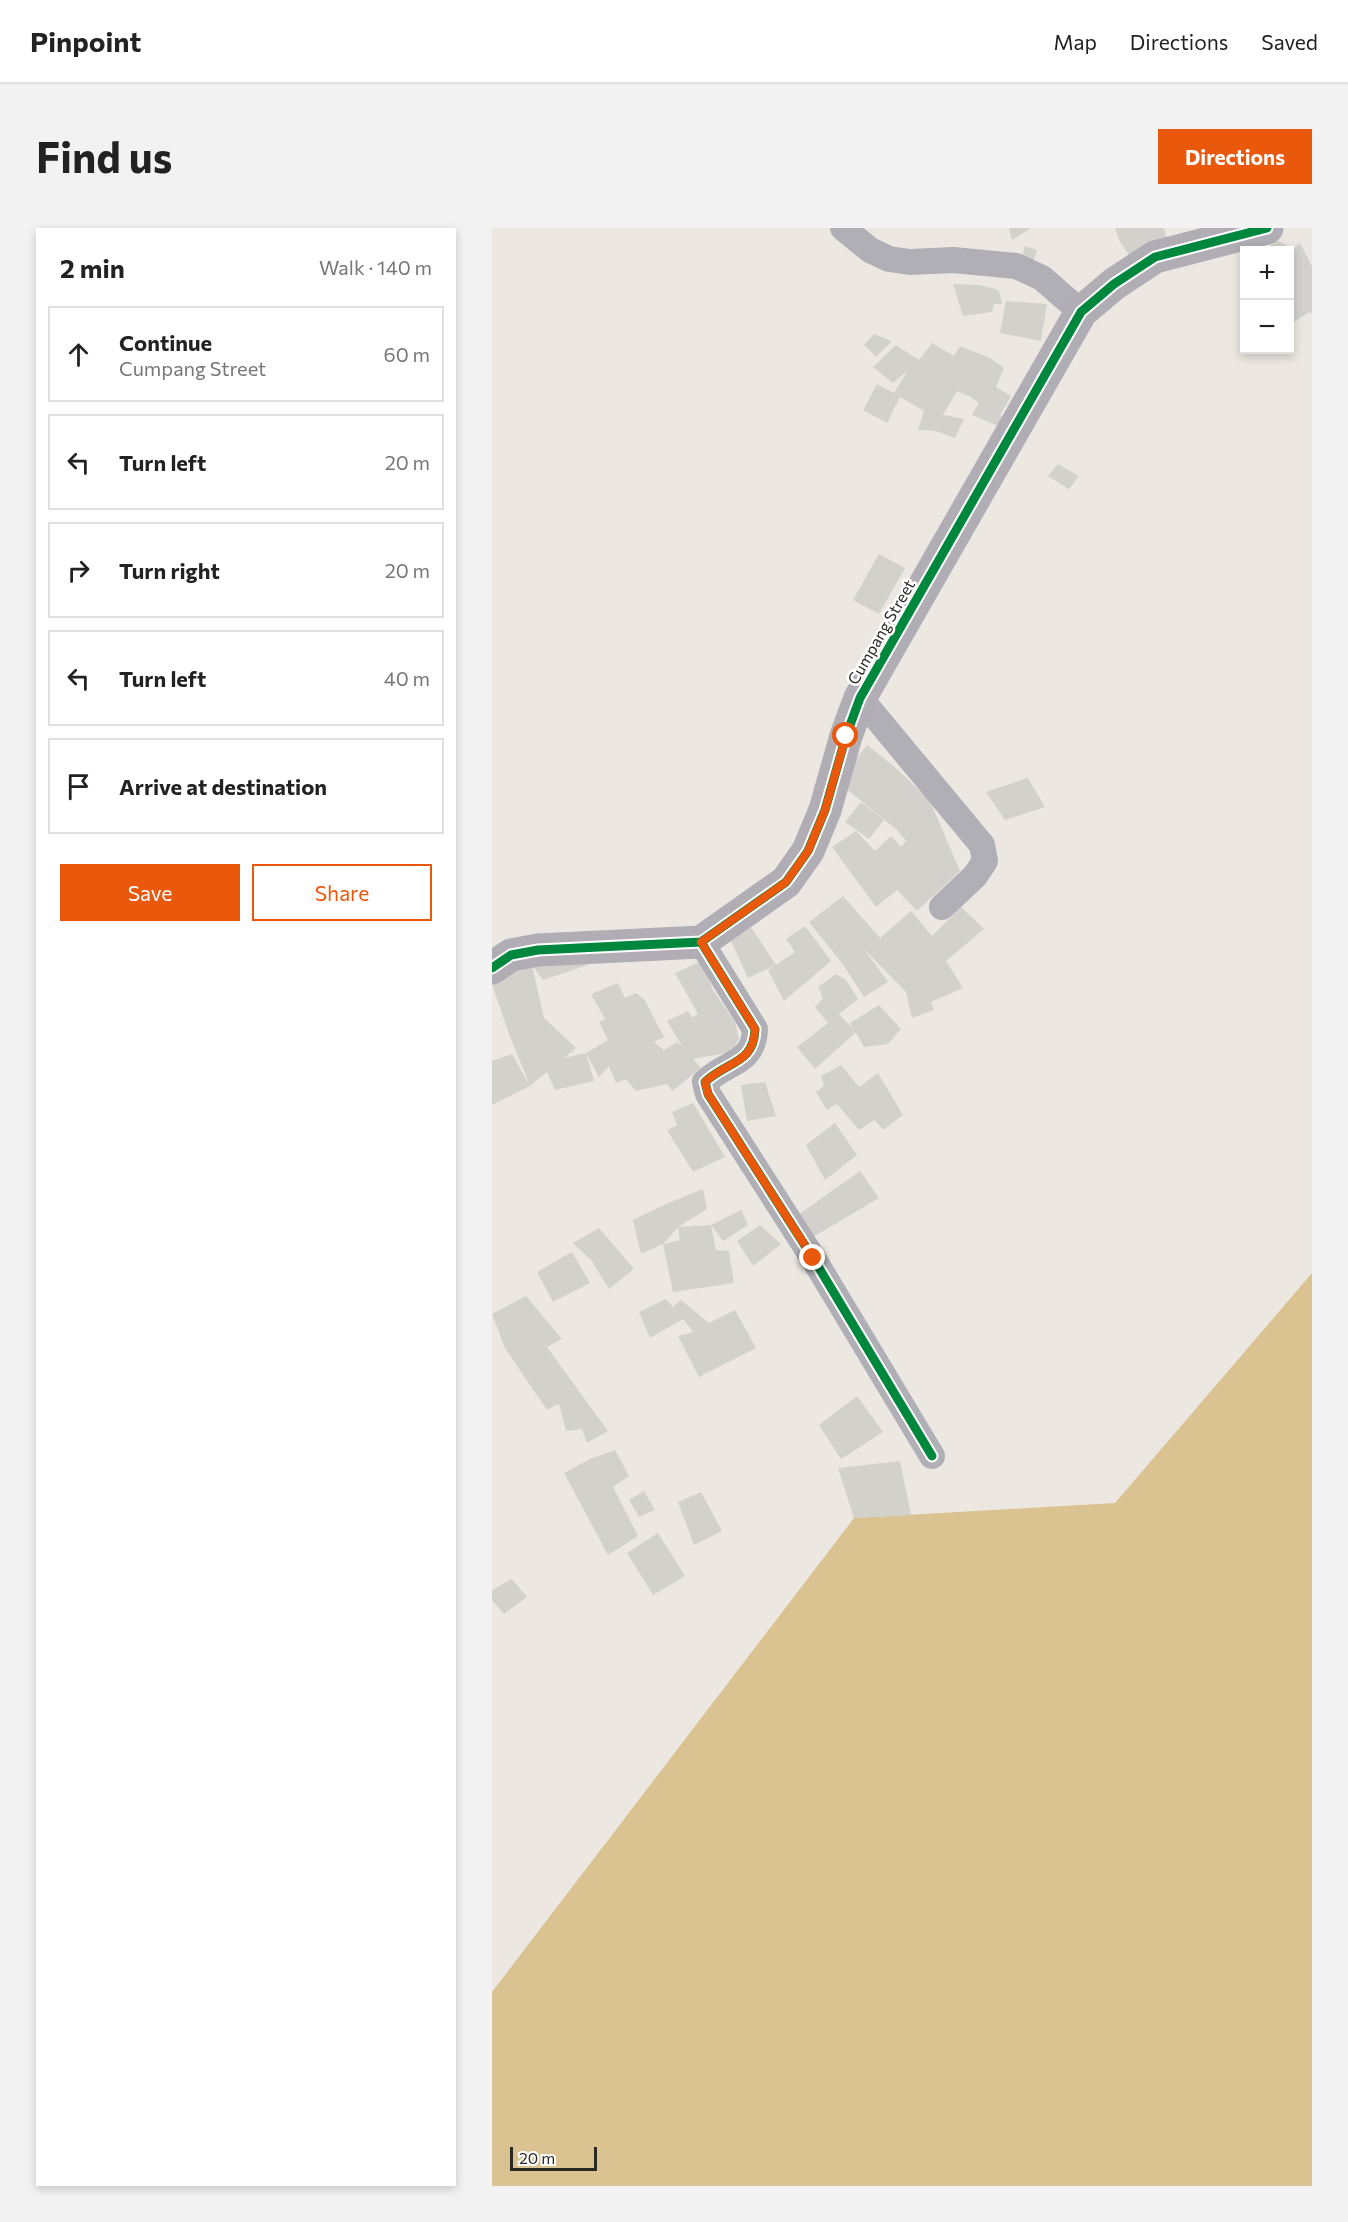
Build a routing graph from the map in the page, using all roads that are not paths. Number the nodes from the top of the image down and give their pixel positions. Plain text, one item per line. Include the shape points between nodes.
1 (843, 228) edge
2 (1267, 228) edge
3 (1081, 312) junction
4 (860, 698) junction
5 (942, 907) dead end
6 (701, 942) junction
7 (492, 968) edge
8 (932, 1456) dead end

1 - 3 street via 870,250 889,259 1016,266 1042,278
2 - 3 street, Cumpang Street via 1155,257
3 - 4 street, Cumpang Street
4 - 5 street via 982,844 985,861
4 - 6 street, Cumpang Street via 808,851 786,882
6 - 7 street via 538,950 511,955
6 - 8 street via 755,1029 755,1041 747,1055 705,1082 708,1094

